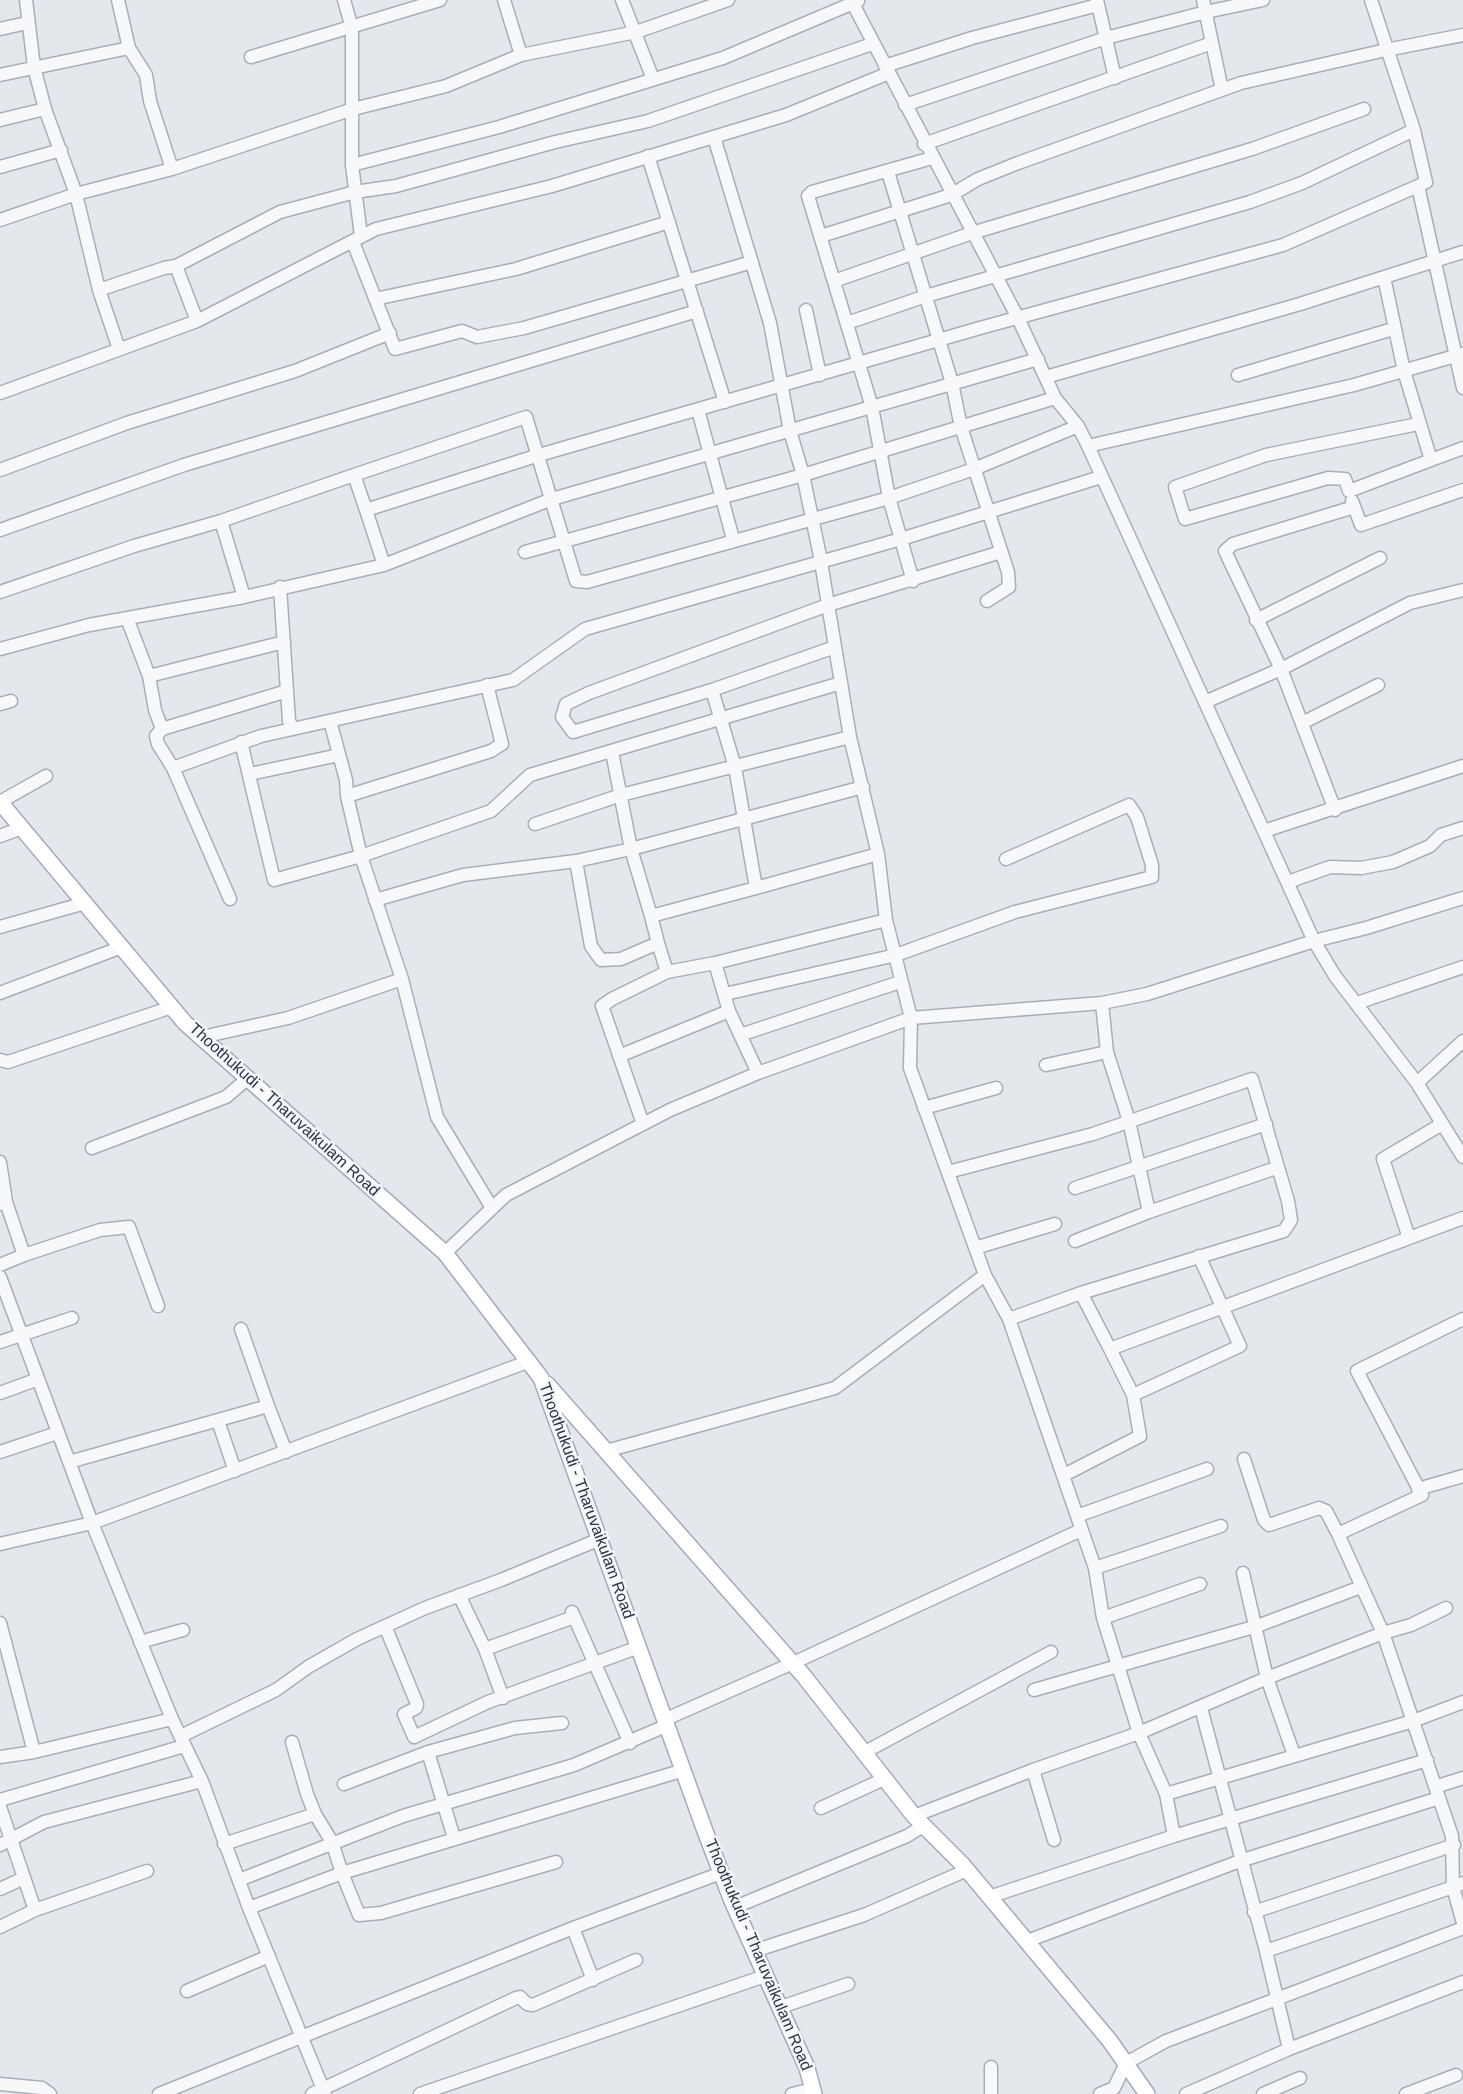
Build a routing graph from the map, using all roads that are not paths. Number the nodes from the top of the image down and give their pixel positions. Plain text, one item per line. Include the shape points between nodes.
1 (26, 0) edge
2 (118, 0) edge
3 (344, 0) edge
4 (440, 0) edge
5 (504, 0) edge
6 (622, 0) edge
7 (728, 0) edge
8 (1263, 0) edge
9 (1371, 0) edge
10 (854, 1) edge
11 (1097, 3) edge
12 (1204, 6) edge
13 (27, 23) junction
14 (352, 28) junction
15 (0, 29) edge
16 (636, 32) junction
17 (1463, 35) edge
18 (1106, 38) junction
19 (1212, 43) junction
20 (872, 44) junction
21 (129, 48) junction
22 (1386, 50) junction
23 (521, 56) junction
24 (251, 57) dead end
25 (34, 67) junction
26 (887, 70) junction
27 (0, 75) edge
28 (1115, 78) junction
29 (653, 79) junction
30 (1222, 90) junction
31 (905, 105) junction
32 (45, 109) junction
33 (353, 109) junction
34 (1364, 109) dead end
35 (0, 120) edge
36 (1414, 130) junction
37 (714, 137) junction
38 (924, 144) junction
39 (61, 150) junction
40 (648, 156) junction
41 (932, 158) junction
42 (352, 165) junction
43 (0, 167) edge
44 (172, 169) junction
45 (888, 172) junction
46 (1418, 186) junction
47 (355, 192) junction
48 (76, 194) junction
49 (951, 195) junction
50 (899, 212) junction
51 (0, 220) edge
52 (669, 222) junction
53 (972, 233) junction
54 (821, 237) junction
55 (357, 239) junction
56 (1463, 252) edge
57 (914, 254) junction
58 (752, 262) junction
59 (1434, 262) junction
60 (176, 266) junction
61 (994, 276) junction
62 (1384, 277) junction
63 (687, 280) junction
64 (834, 280) junction
65 (99, 290) junction
66 (926, 296) junction
67 (375, 299) junction
68 (806, 310) dead end
69 (697, 311) junction
70 (1018, 318) junction
71 (197, 321) junction
72 (847, 323) junction
73 (1393, 329) junction
74 (390, 333) junction
75 (939, 341) junction
76 (119, 349) junction
77 (1460, 355) edge
78 (1038, 359) junction
79 (860, 364) junction
80 (1404, 371) junction
81 (820, 375) junction
82 (1238, 375) dead end
83 (1046, 377) junction
84 (952, 383) junction
85 (784, 385) junction
86 (1463, 388) edge
87 (0, 393) edge
88 (1055, 398) junction
89 (725, 402) junction
90 (872, 407) junction
91 (698, 410) junction
92 (1418, 424) junction
93 (1078, 426) junction
94 (961, 427) junction
95 (790, 430) junction
96 (1088, 446) junction
97 (1463, 448) edge
98 (881, 452) junction
99 (709, 453) junction
100 (539, 455) junction
101 (1431, 460) junction
102 (974, 469) junction
103 (0, 470) edge
104 (354, 475) junction
105 (803, 475) junction
106 (1101, 477) junction
107 (1463, 490) edge
108 (1349, 491) junction
109 (721, 498) junction
110 (889, 498) junction
111 (552, 499) junction
112 (1354, 507) junction
113 (366, 510) junction
114 (989, 513) junction
115 (812, 518) junction
116 (221, 521) junction
117 (0, 530) edge
118 (733, 539) junction
119 (901, 539) junction
120 (564, 541) junction
121 (525, 552) dead end
122 (1001, 552) junction
123 (1380, 558) dead end
124 (821, 560) junction
125 (384, 565) junction
126 (913, 581) junction
127 (280, 587) junction
128 (1463, 590) edge
129 (0, 592) edge
130 (244, 597) junction
131 (987, 601) dead end
132 (828, 605) junction
133 (127, 618) junction
134 (1256, 620) junction
135 (284, 642) junction
136 (835, 647) junction
137 (0, 648) edge
138 (1281, 669) junction
139 (149, 676) junction
140 (841, 683) junction
141 (487, 685) junction
142 (1378, 686) dead end
143 (712, 690) junction
144 (287, 691) junction
145 (1205, 702) junction
146 (722, 720) junction
147 (330, 721) junction
148 (1302, 723) junction
149 (162, 729) junction
150 (293, 729) junction
151 (850, 737) junction
152 (241, 742) junction
153 (612, 752) junction
154 (339, 755) junction
155 (1463, 766) edge
156 (735, 767) junction
157 (173, 768) junction
158 (250, 774) junction
159 (46, 776) dead end
160 (863, 787) junction
161 (621, 795) junction
162 (347, 796) junction
163 (0, 802) edge
164 (1335, 810) junction
165 (742, 821) junction
166 (535, 824) dead end
167 (22, 828) junction
168 (1463, 828) edge
169 (1264, 831) junction
170 (0, 836) edge
171 (631, 849) junction
172 (878, 854) junction
173 (361, 856) junction
174 (1006, 859) dead end
175 (576, 861) junction
176 (1288, 882) junction
177 (756, 888) junction
178 (1463, 898) edge
179 (230, 899) dead end
180 (375, 900) junction
181 (85, 903) junction
182 (651, 916) junction
183 (886, 920) junction
184 (0, 927) edge
185 (1314, 940) junction
186 (658, 943) junction
187 (122, 947) junction
188 (896, 955) junction
189 (716, 963) junction
190 (1463, 967) edge
191 (667, 972) junction
192 (402, 979) junction
193 (900, 982) junction
194 (0, 993) edge
195 (725, 994) junction
196 (1102, 1003) junction
197 (1357, 1003) junction
198 (172, 1007) junction
199 (729, 1011) junction
200 (911, 1018) junction
201 (740, 1035) junction
202 (202, 1037) junction
203 (1463, 1041) edge
204 (1107, 1052) junction
205 (619, 1056) junction
206 (0, 1060) edge
207 (1046, 1065) dead end
208 (758, 1073) junction
209 (247, 1079) junction
210 (1417, 1083) junction
211 (996, 1088) dead end
212 (924, 1108) junction
213 (1129, 1121) junction
214 (643, 1124) junction
215 (1266, 1124) junction
216 (1442, 1124) junction
217 (92, 1148) dead end
218 (1463, 1157) edge
219 (0, 1162) edge
220 (1139, 1167) junction
221 (1276, 1168) junction
222 (948, 1172) junction
223 (1075, 1188) dead end
224 (3, 1203) edge
225 (492, 1208) junction
226 (1149, 1212) junction
227 (1463, 1218) edge
228 (1055, 1224) dead end
229 (1409, 1238) junction
230 (1075, 1241) dead end
231 (975, 1248) junction
232 (445, 1253) junction
233 (24, 1255) junction
234 (1199, 1256) junction
235 (0, 1265) edge
236 (985, 1275) junction
237 (0, 1277) edge
238 (1081, 1293) junction
239 (158, 1306) dead end
240 (1222, 1306) junction
241 (72, 1318) dead end
242 (1009, 1319) junction
243 (1463, 1319) edge
244 (241, 1329) dead end
245 (21, 1335) junction
246 (0, 1342) edge
247 (1110, 1349) junction
248 (530, 1362) junction
249 (541, 1378) junction
250 (38, 1379) junction
251 (0, 1393) edge
252 (1133, 1395) junction
253 (268, 1406) junction
254 (218, 1421) junction
255 (57, 1433) junction
256 (606, 1451) junction
257 (0, 1452) edge
258 (286, 1452) junction
259 (1244, 1459) dead end
260 (69, 1462) junction
261 (1208, 1469) dead end
262 (235, 1471) junction
263 (1064, 1475) junction
264 (1463, 1476) edge
265 (1418, 1489) junction
266 (1077, 1516) junction
267 (92, 1523) junction
268 (1221, 1526) dead end
269 (1081, 1530) junction
270 (1338, 1534) junction
271 (600, 1539) junction
272 (0, 1544) edge
273 (1095, 1568) junction
274 (1243, 1573) dead end
275 (1200, 1584) dead end
276 (1361, 1587) junction
277 (459, 1595) junction
278 (1446, 1608) dead end
279 (1103, 1618) junction
280 (0, 1623) edge
281 (385, 1626) junction
282 (1257, 1626) junction
283 (183, 1630) dead end
284 (1383, 1634) junction
285 (2, 1642) edge
286 (140, 1642) junction
287 (639, 1647) junction
288 (485, 1649) junction
289 (1051, 1652) dead end
290 (793, 1664) junction
291 (594, 1665) junction
292 (1120, 1667) junction
293 (1267, 1677) junction
294 (1034, 1690) dead end
295 (502, 1698) junction
296 (1463, 1702) edge
297 (1201, 1708) junction
298 (172, 1719) junction
299 (1413, 1721) junction
300 (667, 1722) junction
301 (562, 1723) dead end
302 (1139, 1733) junction
303 (182, 1741) junction
304 (292, 1742) dead end
305 (630, 1743) junction
306 (34, 1752) junction
307 (428, 1752) junction
308 (865, 1752) junction
309 (1294, 1755) junction
310 (0, 1757) edge
311 (1427, 1760) junction
312 (684, 1770) junction
313 (1033, 1770) junction
314 (1220, 1778) junction
315 (1463, 1778) edge
316 (884, 1779) junction
317 (202, 1781) junction
318 (344, 1784) dead end
319 (1437, 1793) junction
320 (1166, 1794) junction
321 (0, 1800) edge
322 (444, 1803) junction
323 (0, 1807) edge
324 (821, 1808) dead end
325 (315, 1814) junction
326 (1230, 1819) junction
327 (919, 1821) junction
328 (1174, 1836) junction
329 (454, 1838) junction
330 (1456, 1838) edge
331 (1054, 1840) dead end
332 (5, 1841) edge
333 (332, 1842) junction
334 (224, 1844) junction
335 (1240, 1861) junction
336 (556, 1862) dead end
337 (967, 1870) junction
338 (147, 1871) dead end
339 (342, 1873) junction
340 (721, 1873) junction
341 (24, 1878) junction
342 (239, 1880) junction
343 (1458, 1885) edge
344 (0, 1889) edge
345 (989, 1897) junction
346 (735, 1907) junction
347 (249, 1908) junction
348 (35, 1910) junction
349 (1254, 1912) junction
350 (1463, 1923) edge
351 (0, 1927) edge
352 (573, 1928) junction
353 (1463, 1928) edge
354 (1027, 1941) junction
355 (754, 1951) junction
356 (1266, 1951) junction
357 (269, 1956) junction
358 (636, 1960) dead end
359 (765, 1976) junction
360 (593, 1980) junction
361 (1463, 1982) edge
362 (848, 1984) dead end
363 (187, 1991) dead end
364 (1276, 1997) junction
365 (781, 2007) junction
366 (301, 2036) junction
367 (1289, 2049) junction
368 (1126, 2063) junction
369 (991, 2067) dead end
370 (1456, 2075) dead end
371 (1300, 2078) dead end
372 (0, 2084) edge
373 (813, 2091) edge
374 (320, 2093) edge
375 (50, 2094) edge
376 (159, 2094) edge
377 (420, 2094) edge
378 (792, 2094) edge
379 (991, 2094) edge
380 (1100, 2094) edge
381 (1148, 2094) edge
382 (1186, 2094) edge
383 (1263, 2094) edge
384 (1406, 2094) edge

1 - 13 street
2 - 21 street
3 - 14 street
4 - 14 street
5 - 23 street
6 - 16 street
7 - 16 street
8 - 12 street
9 - 22 street
10 - 20 street
10 - 29 street via 723,58
11 - 18 street
11 - 26 street via 972,38
12 - 18 street
12 - 19 street
13 - 15 street
13 - 25 street
14 - 24 street
14 - 33 street
16 - 23 street
16 - 29 street
17 - 22 street
18 - 28 street
18 - 31 street
19 - 28 street
19 - 30 street
20 - 26 street
20 - 47 street via 648,121 396,186
21 - 25 street
21 - 44 street via 146,75 150,101
22 - 30 street
22 - 36 street
23 - 33 street via 446,87
25 - 27 street
25 - 32 street
26 - 31 street
26 - 37 street via 786,115
28 - 38 street
29 - 42 street via 499,127
30 - 49 street via 1018,163
31 - 38 street
32 - 35 street
32 - 39 street
33 - 42 street
33 - 44 street
34 - 53 street via 1252,149
36 - 46 street via 1426,182
36 - 61 street via 1302,183 1250,202
37 - 40 street
37 - 58 street
38 - 41 street
39 - 43 street
39 - 48 street
40 - 52 street
40 - 55 street via 552,186 376,229
41 - 45 street
41 - 49 street
42 - 47 street
44 - 48 street
45 - 50 street
45 - 54 street via 812,192 809,202
46 - 59 street
46 - 70 street via 1284,245
47 - 55 street
47 - 60 street via 280,213
48 - 51 street
48 - 65 street
49 - 50 street
49 - 53 street
50 - 54 street
50 - 57 street
52 - 63 street
52 - 67 street via 516,269
53 - 57 street
53 - 61 street
54 - 64 street
55 - 67 street
55 - 71 street
56 - 59 street
57 - 64 street
57 - 66 street
58 - 63 street
58 - 85 street
59 - 62 street
59 - 77 street
60 - 65 street
60 - 71 street
61 - 66 street
61 - 70 street
62 - 73 street
62 - 83 street via 1236,324
63 - 69 street
63 - 74 street via 488,336 477,337 462,331 395,349
64 - 72 street
65 - 76 street
66 - 72 street
66 - 75 street
67 - 74 street
68 - 81 street
69 - 89 street
69 - 117 street via 184,465
70 - 75 street
70 - 78 street
71 - 76 street
72 - 79 street
73 - 80 street
73 - 82 street
74 - 103 street via 295,371 127,423
75 - 79 street
75 - 84 street
76 - 87 street
77 - 80 street
77 - 86 street
78 - 83 street
78 - 84 street
79 - 81 street
79 - 90 street
80 - 92 street
80 - 96 street
81 - 85 street
83 - 88 street
84 - 90 street
84 - 94 street
85 - 89 street
85 - 95 street
88 - 93 street
88 - 94 street
89 - 91 street
90 - 95 street
90 - 98 street
91 - 99 street
91 - 100 street
92 - 101 street
92 - 108 street via 1266,455 1175,487 1185,519 1328,478 1344,479
93 - 96 street
93 - 102 street
94 - 98 street
94 - 102 street
95 - 99 street
95 - 105 street
96 - 106 street
97 - 101 street
98 - 105 street
98 - 110 street
99 - 109 street
99 - 111 street
100 - 104 street via 526,417
100 - 111 street
100 - 113 street
101 - 108 street
102 - 110 street
102 - 114 street
104 - 113 street
104 - 116 street
105 - 109 street
105 - 115 street
106 - 114 street
106 - 145 street
107 - 112 street via 1361,525
108 - 112 street
109 - 118 street
109 - 120 street
110 - 115 street
110 - 119 street
111 - 120 street
111 - 125 street
112 - 134 street via 1233,544 1225,551
113 - 125 street
114 - 119 street
114 - 122 street
115 - 118 street
115 - 124 street
116 - 129 street
116 - 130 street
118 - 120 street via 587,582 576,581
119 - 124 street
119 - 126 street
120 - 121 street
122 - 126 street
122 - 131 street via 1009,587
123 - 134 street
124 - 132 street
124 - 141 street via 585,629 513,680
125 - 127 street
126 - 132 street
127 - 130 street
127 - 135 street
128 - 138 street via 1410,603
130 - 133 street
132 - 136 street
132 - 143 street via 589,693 566,704 562,717 573,732
133 - 137 street
133 - 139 street
134 - 138 street
135 - 139 street
135 - 144 street
136 - 140 street
136 - 143 street
138 - 145 street
138 - 148 street
139 - 149 street
140 - 146 street
140 - 151 street
141 - 147 street
141 - 162 street via 502,744 491,751
142 - 148 street
143 - 146 street
144 - 149 street
144 - 150 street
145 - 169 street
146 - 153 street
146 - 156 street
147 - 150 street
147 - 154 street
148 - 164 street
149 - 157 street via 156,736 158,744
150 - 152 street
151 - 156 street
151 - 160 street
152 - 157 street
152 - 158 street
153 - 161 street
153 - 173 street via 530,775 491,811
154 - 158 street
154 - 162 street
155 - 164 street
156 - 161 street
156 - 165 street
157 - 179 street
158 - 173 street via 274,880
159 - 163 street
160 - 165 street
160 - 172 street
161 - 166 street
161 - 171 street
162 - 173 street
163 - 167 main road, Thoothukudi - Tharuvaikulam Road
164 - 169 street
165 - 171 street
165 - 177 street
167 - 170 street
167 - 181 main road, Thoothukudi - Tharuvaikulam Road
168 - 176 street via 1393,862 1361,868 1330,867
169 - 176 street
171 - 175 street
171 - 182 street
172 - 177 street
172 - 183 street
173 - 180 street
174 - 188 street via 1129,805 1140,827 1152,877 1015,912
175 - 180 street via 463,875
175 - 186 street via 591,946 601,960 621,959
176 - 185 street
177 - 182 street
178 - 185 street
180 - 192 street
181 - 184 street
181 - 187 main road, Thoothukudi - Tharuvaikulam Road
182 - 186 street
183 - 188 street
183 - 189 street
185 - 196 street via 1146,994
185 - 197 street
186 - 191 street
187 - 194 street
187 - 198 main road, Thoothukudi - Tharuvaikulam Road
188 - 193 street
188 - 195 street
189 - 191 street
189 - 195 street
190 - 197 street
191 - 205 street via 602,1006
192 - 202 street via 288,1018
192 - 225 street via 437,1117
193 - 200 street
193 - 201 street
195 - 199 street
196 - 200 street
196 - 204 street
197 - 210 street
198 - 202 main road, Thoothukudi - Tharuvaikulam Road
198 - 206 street via 8,1062
199 - 201 street
199 - 205 street
200 - 208 street
200 - 212 street via 910,1068
201 - 208 street
202 - 209 main road, Thoothukudi - Tharuvaikulam Road
203 - 210 street
204 - 207 street
204 - 213 street
205 - 214 street
208 - 214 street
209 - 217 street via 226,1096
209 - 232 main road, Thoothukudi - Tharuvaikulam Road
210 - 216 street
211 - 212 street
212 - 222 street
213 - 215 street via 1252,1079
213 - 220 street
213 - 222 street
214 - 225 street via 506,1195
215 - 220 street
215 - 221 street
216 - 218 street
216 - 229 street via 1383,1159
219 - 224 street
220 - 223 street
220 - 226 street
221 - 226 street
221 - 234 street via 1291,1220 1284,1231
222 - 231 street
224 - 233 street
225 - 232 street
226 - 230 street
227 - 229 street
228 - 231 street
229 - 240 street
231 - 236 street
232 - 248 main road, Thoothukudi - Tharuvaikulam Road
233 - 235 street
233 - 239 street via 100,1230 129,1227
234 - 238 street
234 - 240 street
236 - 242 street
236 - 256 street via 835,1388
237 - 245 street
238 - 242 street
238 - 247 street
240 - 247 street
240 - 252 street via 1240,1346
241 - 245 street
242 - 263 street
243 - 265 street via 1357,1371
244 - 253 street
245 - 246 street
245 - 250 street
247 - 252 street
248 - 249 main road, Thoothukudi - Tharuvaikulam Road
248 - 258 street
249 - 256 main road
249 - 271 main road, Thoothukudi - Tharuvaikulam Road
250 - 251 street
250 - 255 street
252 - 263 street via 1140,1436
253 - 254 street
253 - 258 street
254 - 260 street
254 - 262 street
255 - 257 street
255 - 260 street
256 - 290 main road
258 - 262 street
259 - 270 street via 1269,1525 1320,1508 1326,1511
260 - 267 street
261 - 266 street
262 - 267 street
263 - 266 street
264 - 265 street
265 - 270 street via 1422,1496
266 - 269 street
267 - 272 street
267 - 286 street
268 - 273 street
269 - 273 street
269 - 290 street
270 - 276 street
271 - 277 street
271 - 287 main road, Thoothukudi - Tharuvaikulam Road
273 - 279 street
274 - 282 street
275 - 279 street
276 - 282 street
276 - 284 street
277 - 281 street
277 - 288 street
278 - 284 street
279 - 292 street
280 - 285 street
281 - 295 street via 417,1704 404,1714 414,1737
281 - 303 street
282 - 292 street
282 - 293 street
283 - 286 street
284 - 293 street
284 - 299 street
285 - 306 street
286 - 298 street
287 - 291 street
287 - 300 main road, Thoothukudi - Tharuvaikulam Road
288 - 291 street via 573,1614
288 - 295 street
289 - 308 street
290 - 300 street
290 - 308 main road
291 - 295 street
291 - 305 street
292 - 294 street
292 - 302 street
293 - 297 street
293 - 309 street
296 - 299 street
297 - 302 street
297 - 314 street
298 - 303 street
298 - 306 street
299 - 309 street
299 - 311 street
300 - 305 street
300 - 312 main road, Thoothukudi - Tharuvaikulam Road
301 - 307 street via 515,1728
302 - 313 street
302 - 320 street
303 - 317 street
303 - 321 street
304 - 325 street
305 - 322 street via 574,1765
306 - 310 street
307 - 318 street
307 - 322 street
308 - 316 main road
309 - 314 street
311 - 319 street
311 - 326 street
312 - 329 street
312 - 340 main road, Thoothukudi - Tharuvaikulam Road
313 - 327 street
313 - 331 street
314 - 320 street
314 - 326 street
315 - 319 street
316 - 324 street
316 - 327 main road
317 - 332 street via 44,1822
317 - 334 street
319 - 330 street
319 - 335 street
320 - 328 street
322 - 329 street
322 - 333 street
323 - 332 street
325 - 333 street
325 - 334 street
326 - 328 street
326 - 335 street
327 - 337 main road
327 - 346 street via 891,1843
328 - 345 street
329 - 339 street
330 - 343 street
330 - 349 street
332 - 341 street
333 - 339 street
333 - 342 street
334 - 342 street
335 - 349 street
335 - 354 street
336 - 339 street via 381,1913 359,1915
337 - 345 main road
337 - 355 street via 864,1915
338 - 348 street
339 - 347 street
340 - 346 main road, Thoothukudi - Tharuvaikulam Road
340 - 352 street
341 - 344 street
341 - 348 street
342 - 347 street
343 - 350 street
343 - 356 street
345 - 354 main road
346 - 355 main road, Thoothukudi - Tharuvaikulam Road
347 - 357 street
348 - 351 street
349 - 356 street
352 - 360 street
352 - 366 street
353 - 364 street
354 - 368 main road
355 - 359 main road, Thoothukudi - Tharuvaikulam Road
356 - 364 street
357 - 363 street
357 - 366 street
358 - 360 street
359 - 365 main road, Thoothukudi - Tharuvaikulam Road
359 - 377 street
360 - 374 street via 533,2004 516,1998
361 - 367 street
362 - 365 street
364 - 367 street
364 - 368 street via 1166,2041
365 - 373 main road, Thoothukudi - Tharuvaikulam Road
366 - 374 street
366 - 376 street
367 - 382 street
368 - 380 street via 1114,2088
368 - 381 main road
369 - 379 street
370 - 384 street
371 - 383 street
372 - 375 street via 42,2088
373 - 378 street

